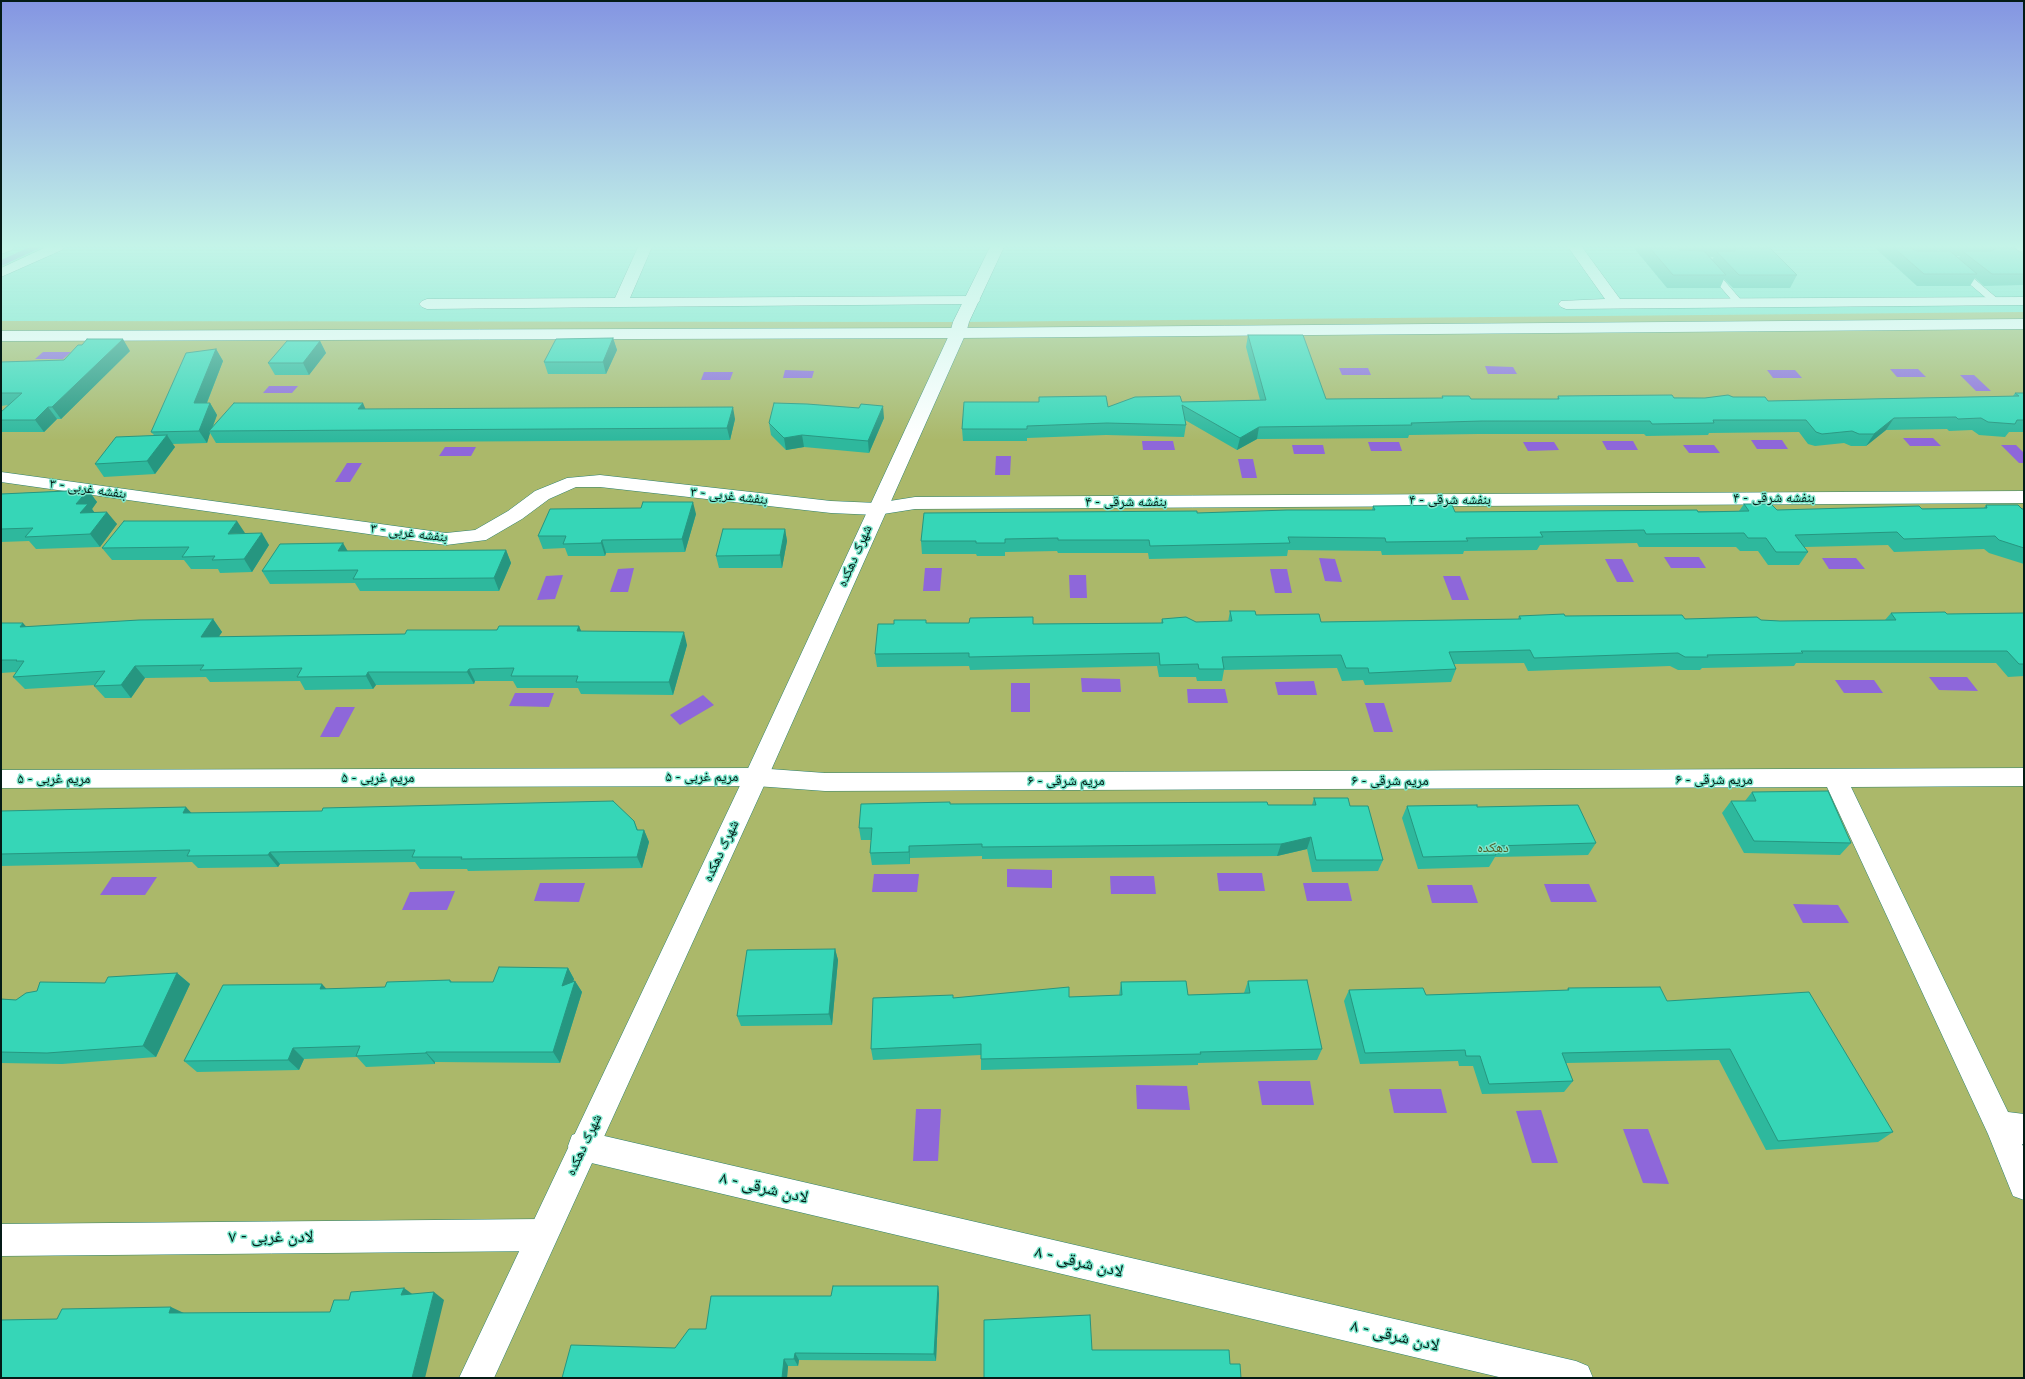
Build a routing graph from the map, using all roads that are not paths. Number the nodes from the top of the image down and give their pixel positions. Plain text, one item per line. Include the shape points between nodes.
1 (967, 311) edge
2 (2024, 324) edge
3 (959, 327) junction
4 (1, 336) edge
5 (1, 477) edge
6 (2024, 497) edge
7 (876, 509) junction
8 (756, 777) junction
9 (2024, 777) edge
10 (1, 779) edge
11 (1834, 779) junction
12 (2011, 1127) edge
13 (583, 1146) junction
14 (2024, 1185) edge
15 (542, 1235) junction
16 (1, 1240) edge
17 (476, 1378) edge
18 (1576, 1378) edge

1 - 3 street, شهرک دهکده
2 - 3 street
3 - 4 street
3 - 7 street, شهرک دهکده
5 - 7 street, بنفشه غربی - ۳ via 446,539 479,536 542,496 573,482 600,481 831,507
6 - 7 street, بنفشه شرقی - ۴ via 923,503
7 - 8 street, شهرک دهکده
8 - 10 street, مریم غربی - ۵
8 - 11 street, مریم شرقی - ۶ via 825,782
8 - 13 street, شهرک دهکده
9 - 11 street, مریم شرقی - ۶
11 - 12 street
12 - 14 street
13 - 15 street, شهرک دهکده
13 - 18 street, لادن شرقی - ۸
15 - 16 street, لادن غربی - ۷
15 - 17 street, شهرک دهکده

